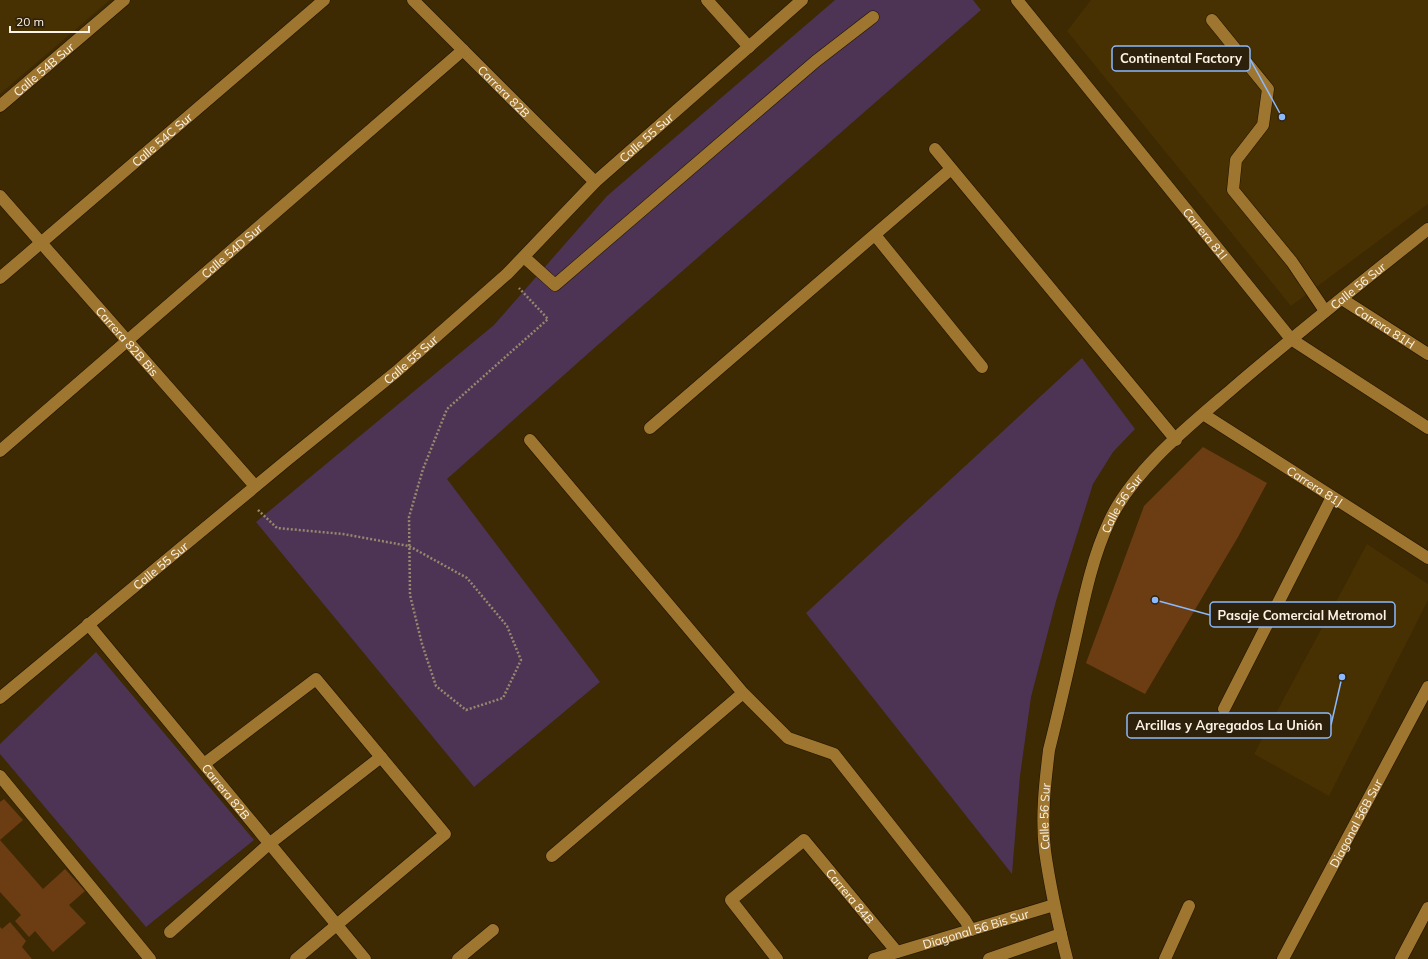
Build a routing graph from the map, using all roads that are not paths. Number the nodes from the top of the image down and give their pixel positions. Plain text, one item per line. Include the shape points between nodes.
1 (124, 0) edge
2 (324, 0) edge
3 (413, 0) edge
4 (707, 0) edge
5 (802, 0) edge
6 (1017, 0) edge
7 (873, 17) dead end
8 (1212, 20) dead end
9 (749, 47) junction
10 (463, 50) junction
11 (0, 106) edge
12 (934, 149) dead end
13 (952, 169) junction
14 (595, 182) junction
15 (0, 196) edge
16 (1428, 229) edge
17 (875, 235) junction
18 (41, 243) junction
19 (524, 257) junction
20 (0, 278) edge
21 (1342, 299) junction
22 (1325, 312) junction
23 (1291, 339) junction
24 (127, 341) junction
25 (1428, 354) edge
26 (982, 367) dead end
27 (1203, 414) junction
28 (650, 428) dead end
29 (1428, 428) edge
30 (530, 440) dead end
31 (1176, 440) junction
32 (0, 451) edge
33 (255, 486) junction
34 (1332, 497) junction
35 (1428, 558) edge
36 (88, 624) junction
37 (1428, 686) edge
38 (743, 693) junction
39 (0, 698) edge
40 (1224, 709) dead end
41 (381, 757) junction
42 (204, 764) junction
43 (0, 776) edge
44 (270, 844) junction
45 (552, 856) dead end
46 (1054, 905) junction
47 (1190, 906) dead end
48 (1428, 908) edge
49 (336, 925) junction
50 (494, 930) dead end
51 (971, 930) junction
52 (170, 932) dead end
53 (1061, 934) junction
54 (897, 952) junction
55 (150, 959) edge
56 (296, 959) edge
57 (365, 959) edge
58 (458, 959) edge
59 (777, 959) edge
60 (874, 959) edge
61 (989, 959) edge
62 (1067, 959) edge
63 (1165, 959) edge
64 (1283, 959) edge
65 (1401, 959) edge

1 - 11 street, Calle 54B Sur
2 - 18 street, Calle 54C Sur
3 - 10 street, Carrera 82B
4 - 9 street
5 - 9 street, Calle 55 Sur
6 - 23 street, Carrera 81I
7 - 19 street via 816,61 555,285
8 - 22 street via 1268,89 1263,125 1236,160 1233,190 1292,262
9 - 14 street, Calle 55 Sur
10 - 14 street, Carrera 82B
10 - 24 street, Calle 54D Sur
12 - 13 street
13 - 17 street
13 - 31 street
14 - 19 street, Calle 55 Sur
15 - 18 street, Carrera 82B Bis
16 - 21 street, Calle 56 Sur
17 - 26 street
17 - 28 street
18 - 20 street, Calle 54C Sur
18 - 24 street, Carrera 82B Bis
19 - 33 street, Calle 55 Sur via 396,372
21 - 22 street, Calle 56 Sur
21 - 25 street, Carrera 81H
22 - 23 street, Calle 56 Sur
23 - 27 street, Calle 56 Sur
23 - 29 street, Carrera 81I
24 - 32 street, Calle 54D Sur
24 - 33 street, Carrera 82B Bis
27 - 31 street, Calle 56 Sur
27 - 34 street, Carrera 81J
30 - 38 street
31 - 46 street, Calle 56 Sur via 1151,462 1125,493 1109,521 1085,594 1046,776 1045,849
33 - 36 street, Calle 55 Sur
34 - 35 street, Carrera 81J
34 - 40 street
36 - 39 street, Calle 55 Sur
36 - 42 street, Carrera 82B
37 - 64 street, Diagonal 56B Sur
38 - 45 street
38 - 51 street via 788,738 834,754 966,920
41 - 42 street via 316,679
41 - 44 street
41 - 49 street via 445,834
42 - 44 street, Carrera 82B
43 - 55 street
44 - 49 street, Carrera 82B
44 - 52 street
46 - 51 street, Diagonal 56 Bis Sur
46 - 53 street, Calle 56 Sur
47 - 63 street
48 - 65 street
49 - 56 street
49 - 57 street, Carrera 82B
50 - 58 street
51 - 54 street, Diagonal 56 Bis Sur
53 - 61 street
53 - 62 street, Calle 56 Sur
54 - 59 street, Carrera 84B via 804,840 731,900
54 - 60 street, Diagonal 56 Bis Sur

